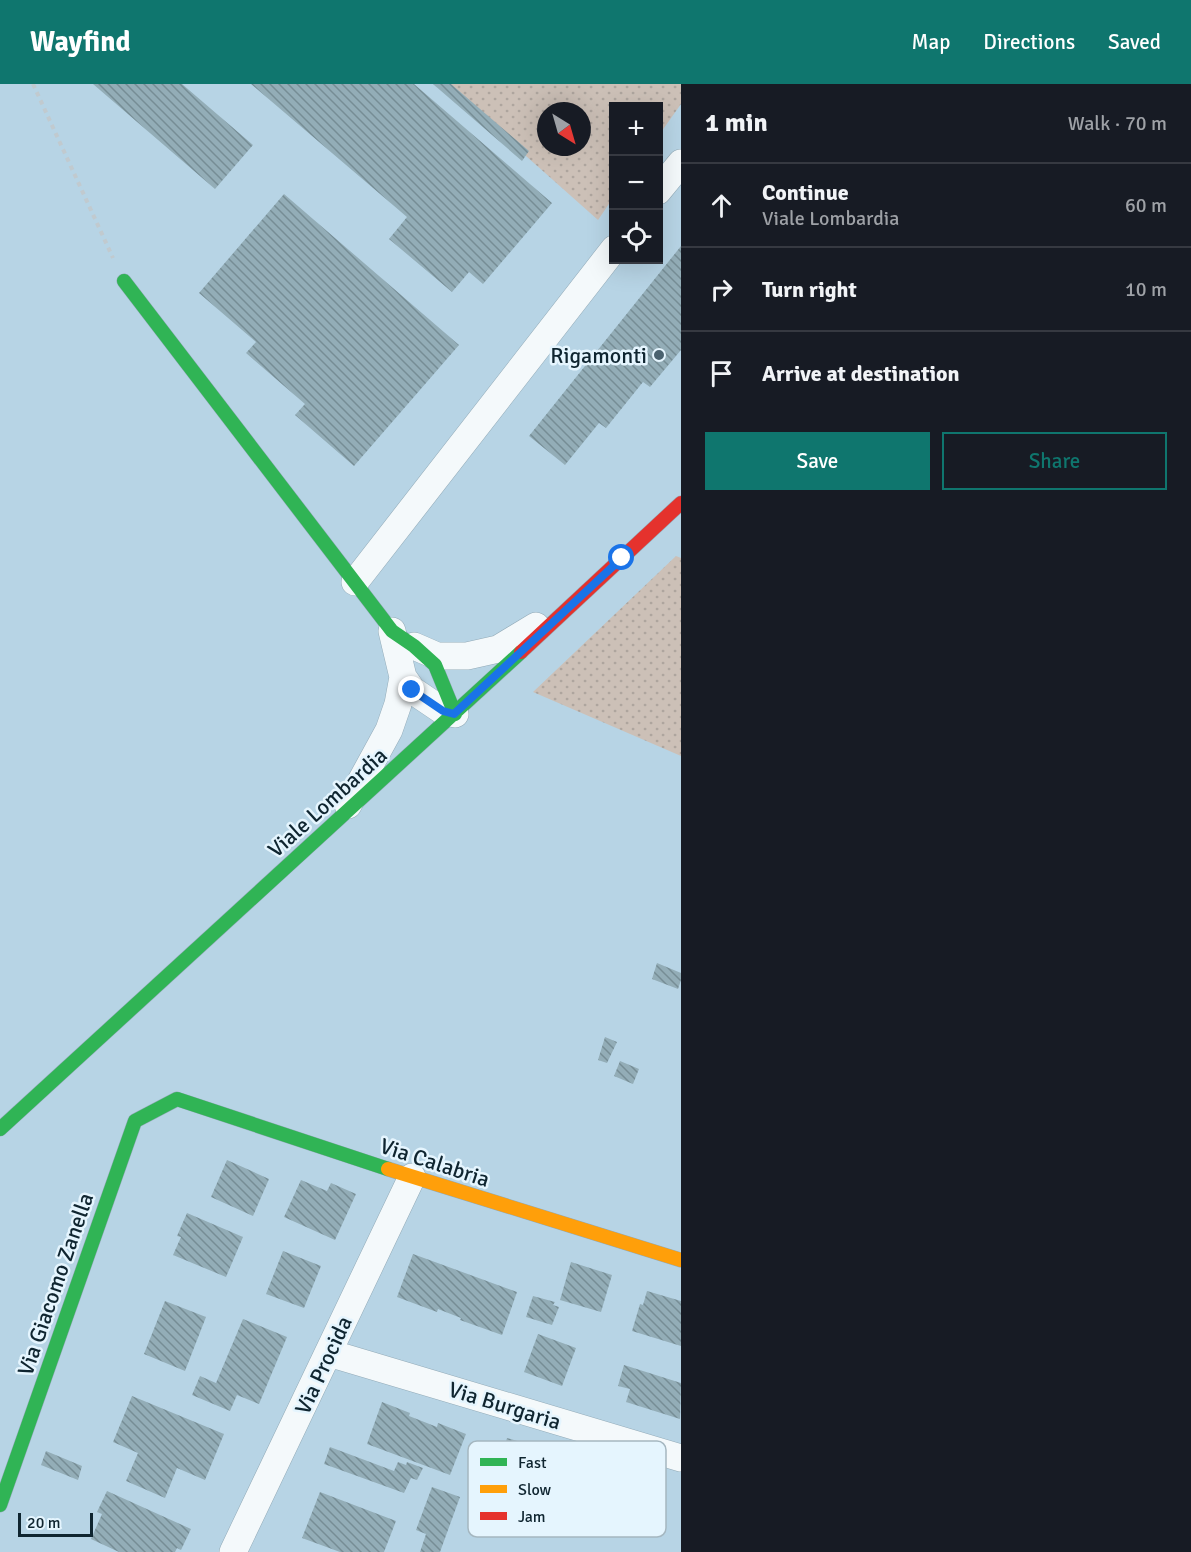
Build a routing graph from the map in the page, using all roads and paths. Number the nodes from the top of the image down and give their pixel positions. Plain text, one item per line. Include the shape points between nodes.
1 (33, 84) edge
2 (681, 162) edge
3 (663, 185) edge
4 (609, 255) edge
5 (124, 281) joint
6 (681, 503) edge
7 (622, 558) junction
8 (355, 582) junction
9 (392, 631) junction
10 (414, 646) junction
11 (403, 677) junction
12 (454, 714) junction
13 (341, 818) junction
14 (177, 1099) joint
15 (0, 1130) edge
16 (412, 1177) junction
17 (681, 1260) edge
18 (328, 1353) junction
19 (624, 1441) edge
20 (666, 1454) edge
21 (681, 1458) edge
22 (0, 1505) edge
23 (233, 1552) edge

1 - 5 path
2 - 3 street
4 - 8 street
5 - 8 street
6 - 7 street, Viale Lombardia
7 - 10 street via 539,624 498,649 467,656 437,656
7 - 12 street, Viale Lombardia
8 - 9 street
9 - 10 street
9 - 11 street
10 - 12 street via 435,665
11 - 12 street via 412,690
11 - 13 street via 390,730
12 - 13 street, Viale Lombardia
13 - 15 street, Viale Lombardia
14 - 16 street, Via Calabria
14 - 22 street, Via Giacomo Zanella via 135,1121
16 - 17 street, Via Calabria
16 - 18 street, Via Procida
18 - 19 street, Via Burgaria
18 - 23 street, Via Procida
20 - 21 street, Via Burgaria

